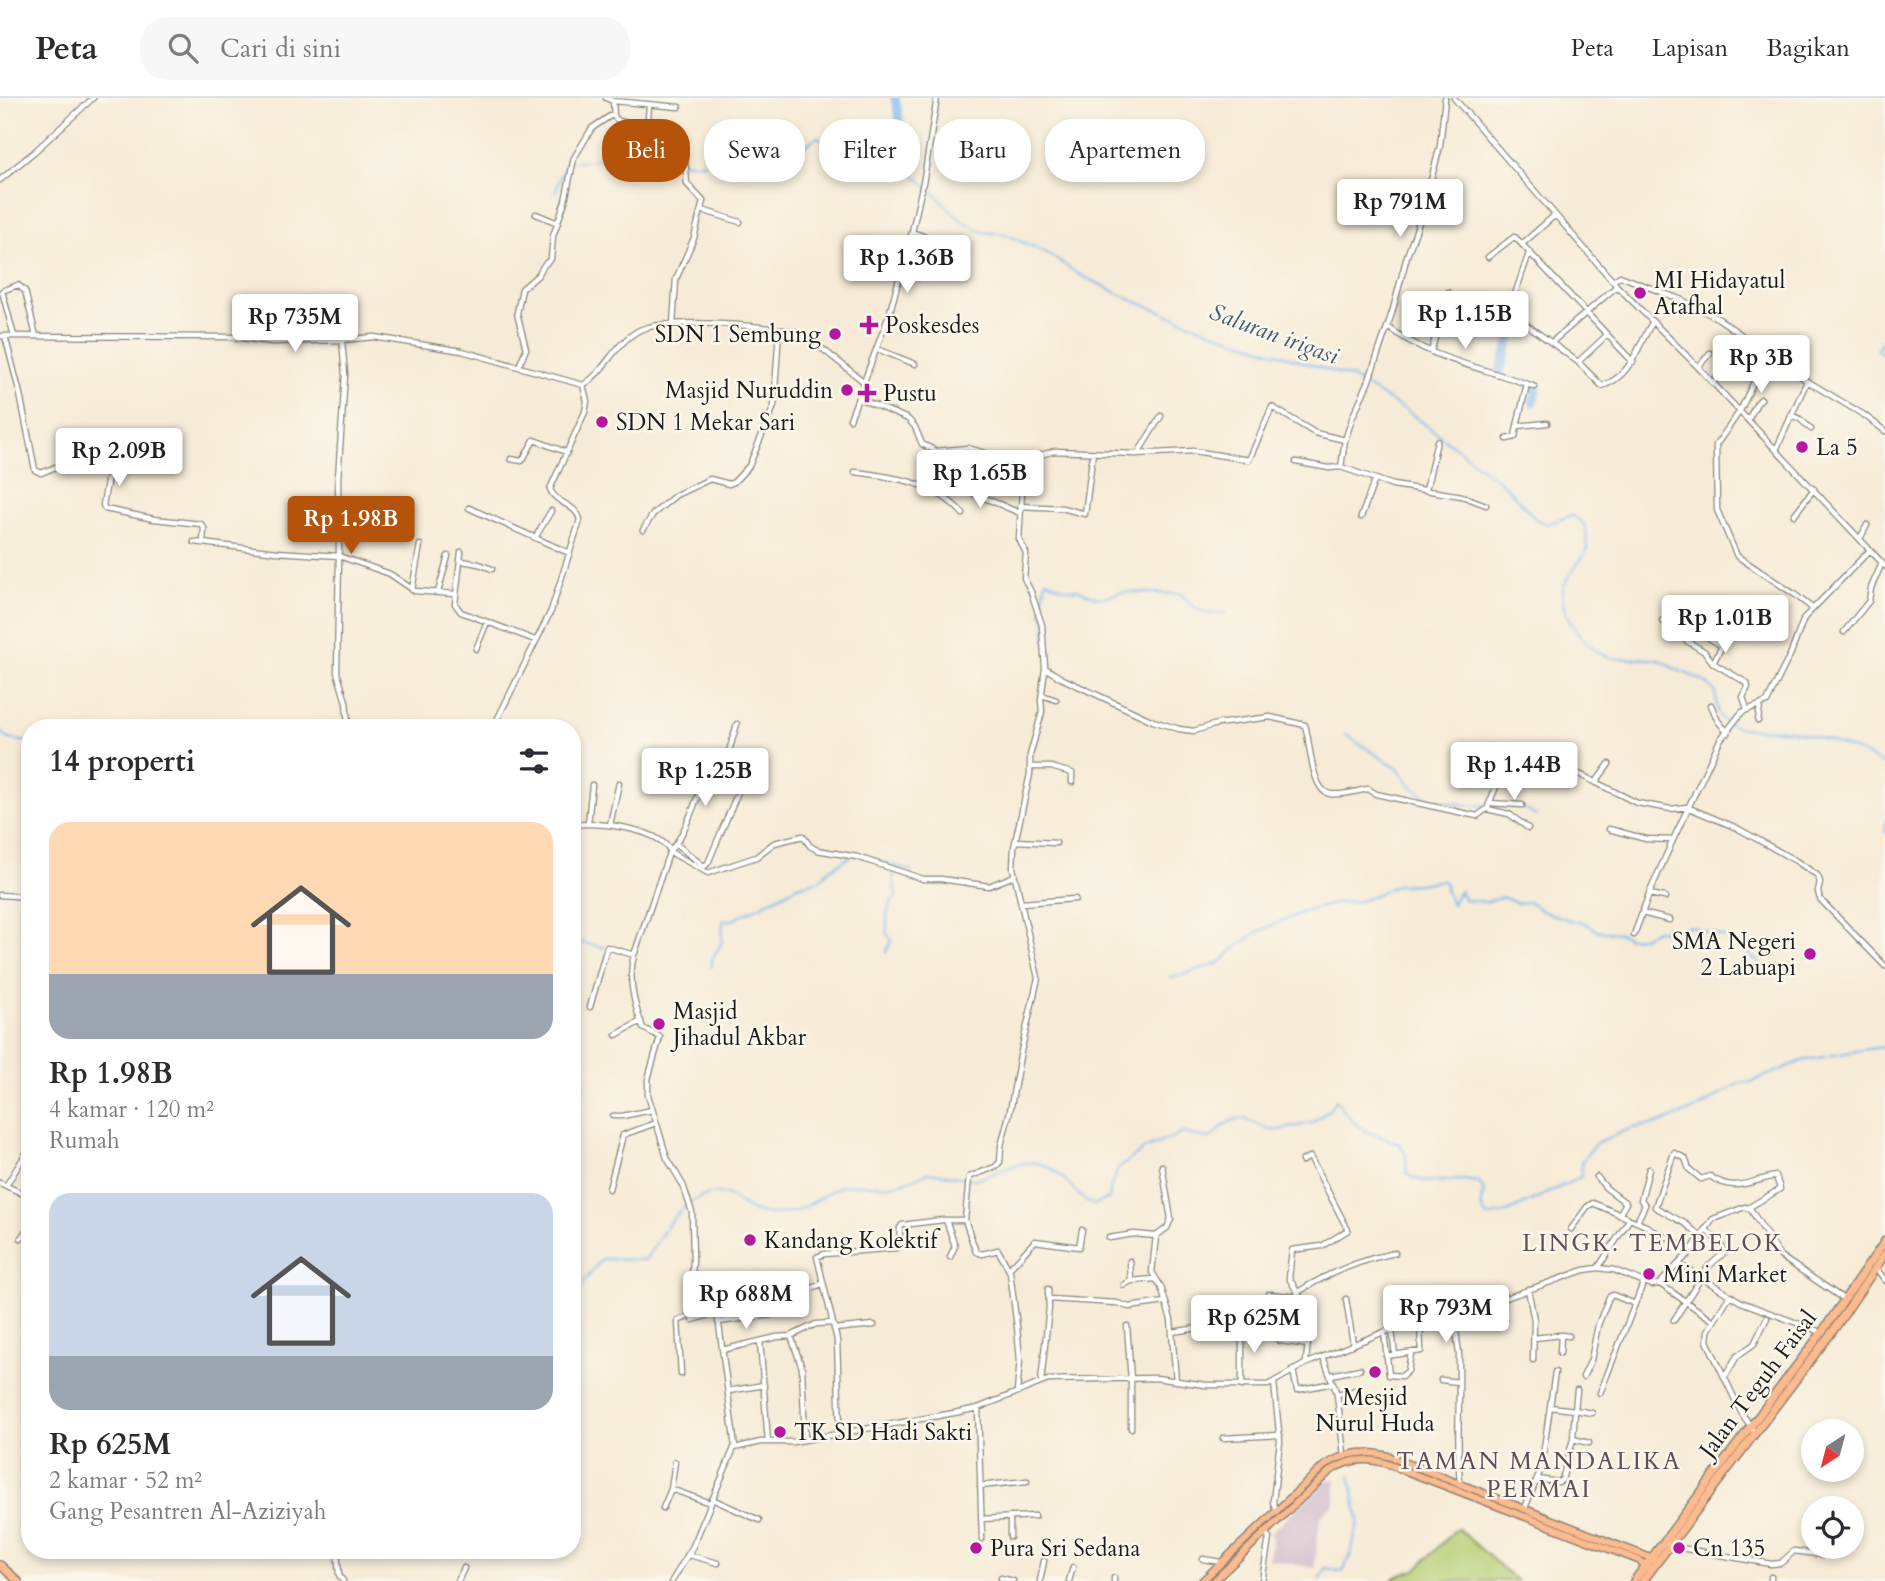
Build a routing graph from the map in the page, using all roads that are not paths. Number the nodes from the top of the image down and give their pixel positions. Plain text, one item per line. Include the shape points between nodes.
1 (93, 98) edge
2 (606, 98) edge
3 (937, 98) edge
4 (1445, 98) edge
5 (1454, 98) edge
6 (613, 101) junction
7 (649, 106) junction
8 (679, 107) dead end
9 (613, 114) junction
10 (616, 119) edge
11 (648, 119) edge
12 (0, 180) edge
13 (687, 182) edge
14 (702, 210) junction
15 (537, 214) dead end
16 (1555, 215) junction
17 (740, 222) dead end
18 (558, 223) junction
19 (912, 232) junction
20 (942, 243) dead end
21 (1522, 244) junction
22 (1530, 253) junction
23 (1488, 257) dead end
24 (1615, 284) junction
25 (1448, 292) dead end
26 (1586, 313) junction
27 (1652, 323) junction
28 (673, 325) junction
29 (1387, 327) junction
30 (779, 330) junction
31 (1607, 335) junction
32 (2, 336) edge
33 (14, 336) junction
34 (36, 336) junction
35 (342, 340) junction
36 (1552, 342) junction
37 (877, 349) junction
38 (1432, 351) junction
39 (1710, 353) dead end
40 (1578, 362) junction
41 (1633, 362) junction
42 (915, 364) dead end
43 (519, 366) junction
44 (1698, 368) junction
45 (1760, 369) dead end
46 (1720, 374) dead end
47 (863, 381) junction
48 (1807, 381) junction
49 (1713, 383) junction
50 (1527, 384) junction
51 (583, 385) junction
52 (1535, 387) dead end
53 (858, 398) junction
54 (1761, 399) dead end
55 (1740, 411) junction
56 (1161, 415) dead end
57 (1791, 415) junction
58 (850, 419) dead end
59 (1748, 420) junction
60 (1547, 424) dead end
61 (1517, 426) junction
62 (1811, 429) dead end
63 (1885, 431) edge
64 (1507, 439) dead end
65 (1345, 440) junction
66 (1437, 441) dead end
67 (959, 449) junction
68 (1776, 450) junction
69 (566, 452) junction
70 (1093, 453) junction
71 (1138, 454) junction
72 (511, 459) dead end
73 (1024, 460) junction
74 (1296, 462) dead end
75 (1341, 467) junction
76 (855, 472) dead end
77 (1376, 480) junction
78 (954, 482) junction
79 (1814, 489) junction
80 (1426, 490) junction
81 (941, 495) junction
82 (1486, 505) dead end
83 (1020, 506) junction
84 (469, 508) dead end
85 (551, 511) dead end
86 (1020, 513) junction
87 (963, 514) dead end
88 (1794, 515) dead end
89 (1362, 517) dead end
90 (337, 523) junction
91 (1867, 524) dead end
92 (643, 530) dead end
93 (379, 531) dead end
94 (534, 538) junction
95 (1860, 539) junction
96 (194, 542) dead end
97 (203, 542) junction
98 (420, 545) dead end
99 (1870, 550) junction
100 (461, 552) dead end
101 (569, 553) junction
102 (339, 556) junction
103 (447, 556) dead end
104 (461, 561) junction
105 (1884, 565) edge
106 (492, 569) dead end
107 (412, 590) junction
108 (439, 592) junction
109 (455, 594) junction
110 (1812, 608) junction
111 (1662, 621) dead end
112 (487, 622) junction
113 (1844, 632) dead end
114 (1709, 638) dead end
115 (535, 640) junction
116 (475, 649) dead end
117 (1713, 663) junction
118 (1045, 668) junction
119 (1042, 695) junction
120 (1056, 699) dead end
121 (1711, 705) dead end
122 (1760, 706) junction
123 (1747, 709) junction
124 (348, 719) edge
125 (497, 719) edge
126 (1758, 721) dead end
127 (737, 724) dead end
128 (1730, 729) junction
129 (727, 758) junction
130 (1575, 760) dead end
131 (1609, 764) dead end
132 (1030, 767) junction
133 (1570, 771) junction
134 (1072, 782) dead end
135 (1596, 782) junction
136 (619, 783) dead end
137 (592, 785) dead end
138 (1490, 803) junction
139 (1522, 805) dead end
140 (1687, 807) junction
141 (1486, 809) junction
142 (588, 823) junction
143 (581, 824) edge
144 (610, 825) junction
145 (1528, 828) dead end
146 (1609, 829) dead end
147 (1673, 839) junction
148 (1016, 841) junction
149 (1056, 843) dead end
150 (676, 844) junction
151 (670, 851) junction
152 (1014, 876) junction
153 (1649, 894) junction
154 (0, 895) edge
155 (21, 896) edge
156 (1664, 897) dead end
157 (1075, 900) dead end
158 (1023, 903) junction
159 (1642, 914) junction
160 (1670, 920) dead end
161 (1634, 935) dead end
162 (634, 956) junction
163 (1885, 966) edge
164 (590, 1007) dead end
165 (641, 1021) junction
166 (616, 1035) dead end
167 (652, 1110) junction
168 (612, 1116) dead end
169 (656, 1123) junction
170 (21, 1161) edge
171 (1302, 1161) dead end
172 (1162, 1166) dead end
173 (1649, 1169) dead end
174 (1597, 1177) dead end
175 (0, 1182) edge
176 (7, 1184) junction
177 (609, 1189) dead end
178 (21, 1192) edge
179 (1748, 1208) junction
180 (1619, 1215) junction
181 (946, 1220) junction
182 (965, 1220) junction
183 (1629, 1220) junction
184 (1637, 1222) junction
185 (1571, 1229) dead end
186 (1082, 1230) dead end
187 (1705, 1230) junction
188 (1156, 1236) junction
189 (1700, 1237) junction
190 (1109, 1238) dead end
191 (1885, 1241) edge
192 (1395, 1252) dead end
193 (1885, 1254) edge
194 (1688, 1255) junction
195 (950, 1257) dead end
196 (1130, 1261) dead end
197 (1679, 1264) junction
198 (1873, 1266) junction
199 (1598, 1268) junction
200 (1009, 1269) junction
201 (1702, 1278) junction
202 (1156, 1279) junction
203 (1885, 1280) edge
204 (1131, 1281) junction
205 (1644, 1281) junction
206 (822, 1284) junction
207 (1659, 1284) junction
208 (1124, 1285) dead end
209 (1048, 1289) dead end
210 (1528, 1289) junction
211 (1269, 1294) dead end
212 (1299, 1295) junction
213 (1730, 1295) junction
214 (1049, 1299) junction
215 (1346, 1299) dead end
216 (1165, 1302) junction
217 (1848, 1302) junction
218 (1635, 1304) junction
219 (1687, 1304) junction
220 (1248, 1308) dead end
221 (716, 1314) junction
222 (1307, 1314) junction
223 (771, 1315) dead end
224 (689, 1316) junction
225 (1454, 1316) junction
226 (1767, 1318) dead end
227 (1420, 1320) junction
228 (1674, 1320) dead end
229 (1714, 1321) junction
230 (718, 1322) junction
231 (1241, 1324) dead end
232 (1261, 1324) dead end
233 (874, 1325) dead end
234 (1218, 1325) dead end
235 (833, 1326) junction
236 (1127, 1326) dead end
237 (1310, 1328) junction
238 (1392, 1330) junction
239 (1172, 1332) junction
240 (1384, 1332) junction
241 (1822, 1332) junction
242 (1561, 1335) junction
243 (791, 1336) junction
244 (1569, 1336) dead end
245 (1534, 1338) junction
246 (761, 1341) junction
247 (1280, 1341) dead end
248 (1353, 1344) junction
249 (1308, 1345) junction
250 (722, 1350) junction
251 (1411, 1353) junction
252 (1560, 1353) dead end
253 (1395, 1355) junction
254 (1386, 1356) junction
255 (1323, 1357) junction
256 (1533, 1360) dead end
257 (1306, 1364) junction
258 (1360, 1369) dead end
259 (1293, 1370) junction
260 (1555, 1372) dead end
261 (681, 1374) dead end
262 (1331, 1375) junction
263 (1725, 1376) junction
264 (1583, 1377) dead end
265 (1131, 1380) junction
266 (1441, 1380) dead end
267 (1176, 1381) junction
268 (1041, 1382) junction
269 (1273, 1382) junction
270 (1459, 1382) junction
271 (1333, 1383) junction
272 (764, 1385) junction
273 (1242, 1386) junction
274 (1358, 1390) dead end
275 (1577, 1390) dead end
276 (728, 1391) junction
277 (1017, 1392) junction
278 (1600, 1393) dead end
279 (1337, 1394) junction
280 (1550, 1407) junction
281 (978, 1408) junction
282 (1576, 1410) junction
283 (1592, 1413) dead end
284 (1130, 1428) dead end
285 (1753, 1430) junction
286 (840, 1432) junction
287 (1280, 1435) junction
288 (1223, 1438) dead end
289 (805, 1439) junction
290 (1573, 1439) junction
291 (768, 1442) junction
292 (1589, 1443) dead end
293 (735, 1447) junction
294 (1344, 1455) junction
295 (675, 1462) dead end
296 (1537, 1479) junction
297 (1027, 1481) dead end
298 (1460, 1483) junction
299 (980, 1486) junction
300 (671, 1489) junction
301 (1468, 1491) junction
302 (711, 1501) junction
303 (663, 1508) dead end
304 (1525, 1508) junction
305 (1276, 1510) junction
306 (1035, 1516) dead end
307 (1010, 1517) junction
308 (981, 1519) junction
309 (1266, 1519) junction
310 (759, 1520) dead end
311 (1551, 1523) junction
312 (1272, 1525) junction
313 (1265, 1532) junction
314 (1010, 1537) dead end
315 (982, 1539) dead end
316 (1666, 1544) junction
317 (1801, 1552) edge
318 (689, 1555) junction
319 (338, 1559) edge
320 (1203, 1559) dead end
321 (1655, 1559) junction
322 (1044, 1561) dead end
323 (718, 1563) dead end
324 (1222, 1563) junction
325 (0, 1565) edge
326 (1073, 1567) dead end
327 (1649, 1567) junction
328 (464, 1568) dead end
329 (1001, 1578) dead end
330 (18, 1581) edge
331 (343, 1581) edge
332 (458, 1581) edge
333 (672, 1581) edge
334 (1013, 1581) edge
335 (1040, 1581) edge
336 (1069, 1581) edge
337 (1202, 1581) edge
338 (1214, 1581) edge
339 (1262, 1581) edge
340 (1634, 1581) edge
341 (1643, 1581) edge

1 - 12 street
2 - 6 street
3 - 19 street
4 - 29 street via 1440,146
5 - 16 street
6 - 7 street
6 - 9 street
7 - 8 street
7 - 11 street
9 - 10 street
9 - 18 street via 592,128 574,158
13 - 14 street via 702,199
14 - 17 street
14 - 28 street via 676,279
15 - 18 street
16 - 21 street
16 - 24 street
18 - 43 street via 551,259 521,291 517,313 526,349
19 - 20 street
19 - 37 street
21 - 22 street
21 - 23 street via 1514,237
22 - 26 street
22 - 36 street via 1509,309
24 - 26 street
24 - 27 street
24 - 48 street via 1620,276 1682,300 1719,319
25 - 38 street
26 - 31 street
26 - 36 street
27 - 41 street
27 - 44 street
28 - 30 street via 705,323
28 - 51 street via 634,333
29 - 38 street
29 - 65 street
30 - 47 street via 805,335
30 - 92 street via 774,406 749,466 729,484 710,479 676,495 653,514
31 - 40 street
31 - 41 street
32 - 33 street
32 - 97 street via 20,394 34,468 41,473 111,446 105,509 201,524
33 - 34 street
33 - 34 street via 2,291 18,285 25,291
34 - 35 street
35 - 43 street via 387,339
35 - 90 street via 345,374
36 - 40 street
37 - 42 street
37 - 47 street
38 - 50 street
39 - 44 street
40 - 41 street via 1602,386 1620,377
43 - 51 street
44 - 49 street
45 - 55 street
46 - 49 street
47 - 53 street
48 - 57 street
48 - 63 street
49 - 55 street
50 - 52 street
50 - 61 street
51 - 69 street via 587,406
53 - 58 street
53 - 67 street via 908,419 928,449
54 - 59 street
55 - 59 street
55 - 110 street via 1715,449 1717,510 1737,556
56 - 71 street
57 - 62 street
57 - 68 street
59 - 68 street
60 - 61 street
61 - 64 street via 1515,437
65 - 71 street via 1315,433 1272,407 1250,460 1194,451
65 - 75 street
66 - 80 street
67 - 73 street
67 - 78 street via 961,465
68 - 79 street
69 - 72 street via 534,440 522,461
69 - 101 street via 550,489 580,515
70 - 71 street
70 - 73 street via 1054,451
70 - 83 street via 1086,514
73 - 83 street
74 - 75 street
75 - 77 street
76 - 81 street via 911,480
77 - 80 street
77 - 89 street
78 - 81 street
78 - 86 street
79 - 88 street
79 - 95 street
80 - 82 street
81 - 87 street
83 - 86 street
84 - 94 street
85 - 94 street
86 - 118 street via 1019,539 1026,553 1023,575 1042,625
90 - 93 street
90 - 102 street
91 - 95 street
94 - 101 street
95 - 99 street
96 - 97 street
97 - 102 street
98 - 107 street
99 - 105 street
99 - 110 street
100 - 104 street
101 - 115 street via 555,600
102 - 107 street via 390,574
102 - 124 street via 337,671
103 - 108 street
104 - 106 street
104 - 109 street
105 - 113 street via 1869,601
107 - 108 street
108 - 109 street
109 - 112 street via 461,612
110 - 122 street via 1801,622 1768,699
111 - 117 street
112 - 115 street
112 - 116 street
114 - 117 street via 1722,646
115 - 125 street
117 - 123 street via 1747,682 1742,697
118 - 119 street
118 - 141 street via 1179,729 1194,731 1270,717 1305,725 1319,787 1327,794 1368,789 1477,816
119 - 120 street
119 - 132 street
121 - 128 street via 1718,721
122 - 123 street
122 - 126 street
123 - 128 street
127 - 129 street
128 - 140 street
129 - 150 street via 713,756
129 - 150 street via 746,768 708,863 701,864
130 - 133 street
131 - 135 street
132 - 134 street via 1072,774
132 - 148 street
133 - 135 street
133 - 138 street via 1511,752
135 - 140 street via 1649,806
136 - 144 street
137 - 142 street
138 - 139 street
138 - 141 street
140 - 147 street
140 - 163 street via 1747,833 1816,874 1820,899
141 - 145 street via 1509,814
142 - 143 street
142 - 144 street
144 - 151 street via 655,838
146 - 147 street via 1646,839
147 - 153 street
148 - 149 street
148 - 152 street
150 - 151 street
151 - 152 street via 708,873 757,857 774,843 803,836 817,850 857,857 923,879 989,886
151 - 162 street
152 - 158 street
153 - 156 street
153 - 159 street
154 - 155 street
157 - 158 street
158 - 182 street via 1038,975 1035,992 1001,1160 968,1180
159 - 160 street
159 - 161 street
162 - 164 street via 606,949
162 - 165 street via 631,981
165 - 166 street
165 - 167 street via 643,1028 658,1034 660,1040 648,1079
167 - 168 street
167 - 169 street
169 - 177 street via 623,1135
169 - 224 street via 692,1212
170 - 176 street
171 - 212 street via 1310,1157 1348,1230 1322,1246 1293,1249 1289,1278
172 - 188 street via 1171,1219
173 - 184 street via 1641,1200 1645,1204
174 - 180 street via 1626,1203
175 - 176 street
176 - 178 street
179 - 187 street via 1719,1216
179 - 189 street via 1780,1189 1776,1176 1746,1185 1723,1185 1710,1176 1701,1179 1685,1158 1675,1153 1654,1209 1686,1224
179 - 217 street via 1783,1259
180 - 183 street
180 - 185 street via 1591,1203
181 - 182 street
181 - 195 street via 956,1246
181 - 206 street via 902,1225 894,1249 818,1256
182 - 200 street via 976,1252 998,1250
183 - 184 street
183 - 199 street
184 - 194 street via 1671,1237
186 - 200 street via 1079,1247 1035,1241
187 - 189 street
187 - 201 street via 1725,1250
188 - 190 street
188 - 202 street via 1152,1269
189 - 194 street
191 - 198 highway, Jalan Teguh Faisal
192 - 212 street via 1320,1279
193 - 198 highway, Jalan Teguh Faisal
194 - 197 street
196 - 204 street
197 - 201 street
197 - 207 street
198 - 203 street
198 - 217 highway, Jalan Teguh Faisal
199 - 205 street
199 - 210 street
200 - 277 street via 1020,1354
201 - 213 street
201 - 219 street
202 - 204 street
202 - 216 street
204 - 208 street
205 - 207 street
205 - 218 street
206 - 221 street via 784,1299 719,1307
206 - 235 street
207 - 219 street
209 - 214 street
210 - 225 street
210 - 245 street
211 - 212 street
212 - 222 street
213 - 229 street
213 - 241 street
214 - 216 street via 1129,1307
214 - 268 street
215 - 248 street
216 - 239 street
217 - 241 highway, Jalan Teguh Faisal
217 - 285 highway, Jalan Teguh Faisal
218 - 264 street via 1609,1297
218 - 278 street
219 - 228 street
219 - 229 street
220 - 222 street
221 - 224 street via 695,1320
221 - 230 street
222 - 237 street
223 - 230 street
224 - 261 street via 678,1321
225 - 227 street
225 - 270 street
226 - 263 street via 1754,1344 1737,1356
227 - 238 street
227 - 251 street via 1422,1349
229 - 263 street via 1707,1341
230 - 250 street
231 - 273 street
232 - 237 street
233 - 235 street
234 - 239 street
235 - 243 street via 816,1324
235 - 286 street
236 - 265 street
237 - 249 street
238 - 240 street
238 - 253 street
239 - 267 street
240 - 248 street
240 - 254 street
241 - 285 highway, Jalan Teguh Faisal
242 - 244 street
242 - 245 street
242 - 252 street
243 - 246 street
243 - 289 street via 802,1368
245 - 256 street
246 - 250 street
246 - 272 street
247 - 249 street
248 - 255 street
249 - 257 street
250 - 276 street
251 - 253 street
251 - 254 street via 1409,1370 1400,1376 1389,1375
253 - 254 street
255 - 257 street
255 - 262 street
257 - 259 street
258 - 262 street
259 - 269 street
259 - 271 street via 1298,1390
260 - 280 street
262 - 271 street
263 - 285 street
265 - 267 street
265 - 268 street
265 - 284 street
266 - 270 street
267 - 273 street
268 - 277 street
269 - 273 street
269 - 287 street
270 - 298 street
271 - 279 street
272 - 276 street
272 - 291 street
274 - 279 street
275 - 282 street
276 - 293 street
277 - 281 street
279 - 294 street
280 - 282 street
280 - 296 street
281 - 286 street
281 - 299 street
282 - 283 street
282 - 290 street
285 - 316 highway, Jalan Teguh Faisal
286 - 289 street
287 - 288 street
287 - 305 street
289 - 291 street
290 - 292 street
290 - 296 street via 1561,1481
291 - 293 street
293 - 302 street
294 - 298 main road via 1373,1452
294 - 305 main road via 1324,1466
295 - 300 street
296 - 304 street
297 - 299 street
298 - 301 main road
299 - 308 street
300 - 302 street
300 - 303 street
301 - 304 main road
301 - 311 main road
301 - 312 main road via 1380,1461 1354,1460 1329,1472
302 - 310 street
302 - 318 street
304 - 311 main road
305 - 309 main road
306 - 307 street
307 - 308 street
307 - 314 street
308 - 315 street
309 - 312 main road
309 - 324 main road
311 - 321 main road
311 - 327 main road
312 - 313 main road
313 - 338 main road
313 - 339 street via 1269,1547
316 - 317 street via 1775,1564 1794,1551
316 - 321 highway, Jalan Teguh Faisal
318 - 323 street
318 - 333 street
319 - 331 street
320 - 324 street
321 - 327 highway, Jalan Teguh Faisal
322 - 335 street
324 - 337 main road
325 - 330 highway
326 - 336 street
327 - 340 highway, Jalan Teguh Faisal
327 - 341 highway, Jalan Teguh Faisal
328 - 332 street
329 - 334 street

